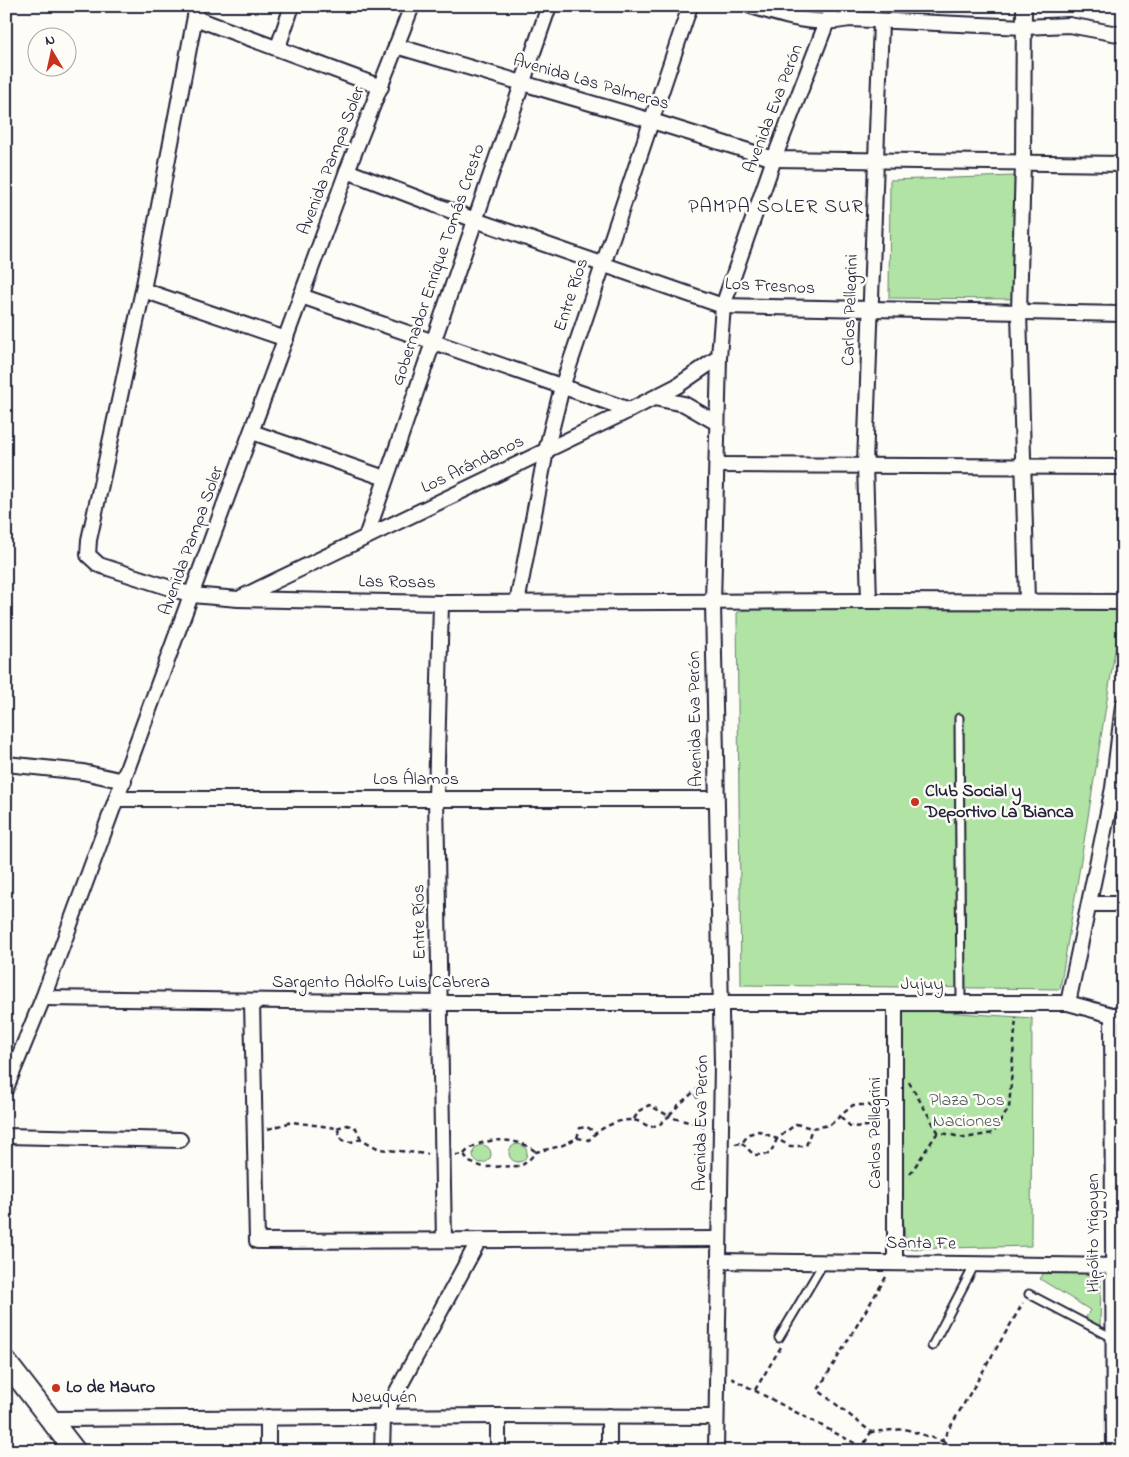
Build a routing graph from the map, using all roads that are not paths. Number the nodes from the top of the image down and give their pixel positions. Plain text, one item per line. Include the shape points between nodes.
1 (292, 6) edge
2 (412, 6) edge
3 (550, 6) edge
4 (690, 6) edge
5 (751, 6) edge
6 (832, 6) edge
7 (1024, 6) edge
8 (196, 12) edge
9 (881, 22) junction
10 (826, 23) junction
11 (1024, 27) junction
12 (1123, 36) edge
13 (396, 46) junction
14 (278, 47) junction
15 (523, 83) junction
16 (381, 87) junction
17 (652, 121) junction
18 (774, 159) junction
19 (875, 162) junction
20 (1023, 163) junction
21 (1123, 164) edge
22 (347, 172) junction
23 (475, 220) junction
24 (602, 265) junction
25 (143, 290) junction
26 (301, 296) junction
27 (723, 306) junction
28 (870, 309) junction
29 (1019, 312) junction
30 (1123, 314) edge
31 (286, 339) junction
32 (433, 342) junction
33 (719, 357) junction
34 (562, 387) junction
35 (654, 398) junction
36 (630, 410) junction
37 (717, 424) junction
38 (252, 432) junction
39 (546, 451) junction
40 (865, 464) junction
41 (717, 465) junction
42 (1023, 466) junction
43 (1123, 467) edge
44 (385, 478) junction
45 (366, 537) junction
46 (192, 595) junction
47 (238, 599) junction
48 (868, 601) junction
49 (1028, 601) junction
50 (1123, 602) edge
51 (441, 603) junction
52 (518, 603) junction
53 (713, 603) junction
54 (1123, 705) edge
55 (959, 718) dead end
56 (6, 764) edge
57 (124, 781) junction
58 (1118, 788) edge
59 (436, 798) junction
60 (117, 799) junction
61 (716, 799) junction
62 (1090, 904) junction
63 (1123, 904) edge
64 (43, 998) junction
65 (252, 1001) junction
66 (719, 1002) junction
67 (441, 1003) junction
68 (961, 1003) junction
69 (1068, 1003) junction
70 (895, 1004) junction
71 (1118, 1015) edge
72 (6, 1088) edge
73 (6, 1136) edge
74 (180, 1140) dead end
75 (719, 1239) junction
76 (444, 1240) junction
77 (479, 1240) junction
78 (719, 1261) junction
79 (824, 1261) junction
80 (895, 1263) junction
81 (975, 1264) junction
82 (1118, 1266) edge
83 (1029, 1294) road end
84 (779, 1338) road end
85 (1118, 1341) edge
86 (932, 1346) dead end
87 (6, 1362) edge
88 (498, 1416) junction
89 (608, 1416) junction
90 (268, 1417) junction
91 (383, 1417) junction
92 (716, 1417) junction
93 (52, 1419) junction
94 (76, 1451) edge
95 (268, 1451) edge
96 (382, 1451) edge
97 (498, 1451) edge
98 (609, 1451) edge
99 (716, 1451) edge
100 (1114, 1451) edge

1 - 14 street
2 - 13 street, Avenida Pampa Soler
3 - 15 street, Gobernador Enrique Tomás Cresto
4 - 17 street, Entre Ríos
5 - 10 street via 795,19
6 - 10 street, Avenida Eva Perón
7 - 11 street
8 - 14 street
8 - 25 street
9 - 10 street via 850,19
9 - 11 street
9 - 19 street, Carlos Pellegrini
10 - 18 street, Avenida Eva Perón
11 - 12 street via 1069,26
11 - 20 street
13 - 15 street, Avenida Las Palmeras
13 - 16 street, Avenida Pampa Soler
14 - 16 street
15 - 17 street, Avenida Las Palmeras
15 - 23 street, Gobernador Enrique Tomás Cresto
16 - 22 street, Avenida Pampa Soler
17 - 18 street, Avenida Las Palmeras
17 - 24 street, Entre Ríos
18 - 19 street, Avenida Las Palmeras
18 - 27 street, Avenida Eva Perón
19 - 20 street, Avenida Las Palmeras
19 - 28 street, Carlos Pellegrini
20 - 21 street, Avenida Las Palmeras
20 - 29 street
22 - 23 street, Los Fresnos
22 - 26 street, Avenida Pampa Soler
23 - 24 street, Los Fresnos
23 - 32 street, Gobernador Enrique Tomás Cresto
24 - 27 street, Los Fresnos
24 - 34 street, Entre Ríos
25 - 31 street
25 - 46 street, Las Rosas via 88,555 99,565
26 - 31 street, Avenida Pampa Soler
26 - 32 street
27 - 28 street, Los Fresnos
27 - 33 street, Avenida Eva Perón
28 - 29 street, Los Fresnos
28 - 40 street, Carlos Pellegrini
29 - 30 street, Los Fresnos
29 - 42 street
31 - 38 street, Avenida Pampa Soler
32 - 34 street
32 - 44 street, Gobernador Enrique Tomás Cresto
33 - 35 street, Los Arándanos
33 - 37 street, Avenida Eva Perón
34 - 36 street
34 - 39 street, Entre Ríos
35 - 36 street, Los Arándanos
35 - 37 street via 684,404
36 - 39 street, Los Arándanos
37 - 41 street, Avenida Eva Perón
38 - 44 street
38 - 46 street, Avenida Pampa Soler
39 - 45 street, Los Arándanos
39 - 52 street, Entre Ríos
40 - 41 street
40 - 42 street
40 - 48 street, Carlos Pellegrini
41 - 53 street, Avenida Eva Perón
42 - 43 street
42 - 49 street
44 - 45 street, Gobernador Enrique Tomás Cresto
45 - 47 street, Los Arándanos
46 - 47 street, Las Rosas
46 - 57 street, Avenida Pampa Soler
47 - 51 street, Las Rosas
48 - 49 street, Las Rosas
48 - 53 street, Las Rosas
49 - 50 street, Las Rosas
51 - 52 street, Las Rosas
51 - 59 street, Entre Ríos
52 - 53 street, Las Rosas
53 - 61 street, Avenida Eva Perón
54 - 58 street
55 - 68 lane
56 - 57 street via 83,772
57 - 60 street, Avenida Pampa Soler
58 - 62 street
59 - 60 street, Los Álamos
59 - 61 street, Los Álamos
59 - 67 street, Entre Ríos
60 - 64 street, Avenida Pampa Soler
61 - 66 street, Avenida Eva Perón
62 - 63 street
62 - 69 street
64 - 65 street, Sargento Adolfo Luis Cabrera
64 - 72 street, Avenida Pampa Soler
65 - 67 street, Sargento Adolfo Luis Cabrera
65 - 76 street via 257,1241
66 - 67 street, Sargento Adolfo Luis Cabrera
66 - 70 street, Jujuy
66 - 75 street, Avenida Eva Perón via 722,1063
67 - 76 street, Entre Ríos
68 - 69 street, Jujuy
68 - 70 street, Jujuy
69 - 71 street, Jujuy
70 - 80 street, Carlos Pellegrini
71 - 82 street, Hipólito Yrigoyen
73 - 74 street
75 - 77 street
75 - 78 street, Avenida Eva Perón
76 - 77 street
77 - 91 street
78 - 79 street, Santa Fe
78 - 92 street, Avenida Eva Perón
79 - 80 street, Santa Fe
79 - 84 lane
80 - 81 street, Santa Fe
81 - 82 street, Santa Fe
81 - 86 lane
82 - 85 street, Hipólito Yrigoyen
83 - 85 lane
85 - 100 street, Hipólito Yrigoyen
87 - 93 main road
88 - 89 street, Neuquén
88 - 91 street, Neuquén
88 - 97 street
89 - 92 street, Neuquén
89 - 98 street
90 - 91 street, Neuquén
90 - 93 street, Neuquén
90 - 95 street
91 - 96 street
92 - 99 street, Avenida Eva Perón
93 - 94 main road

